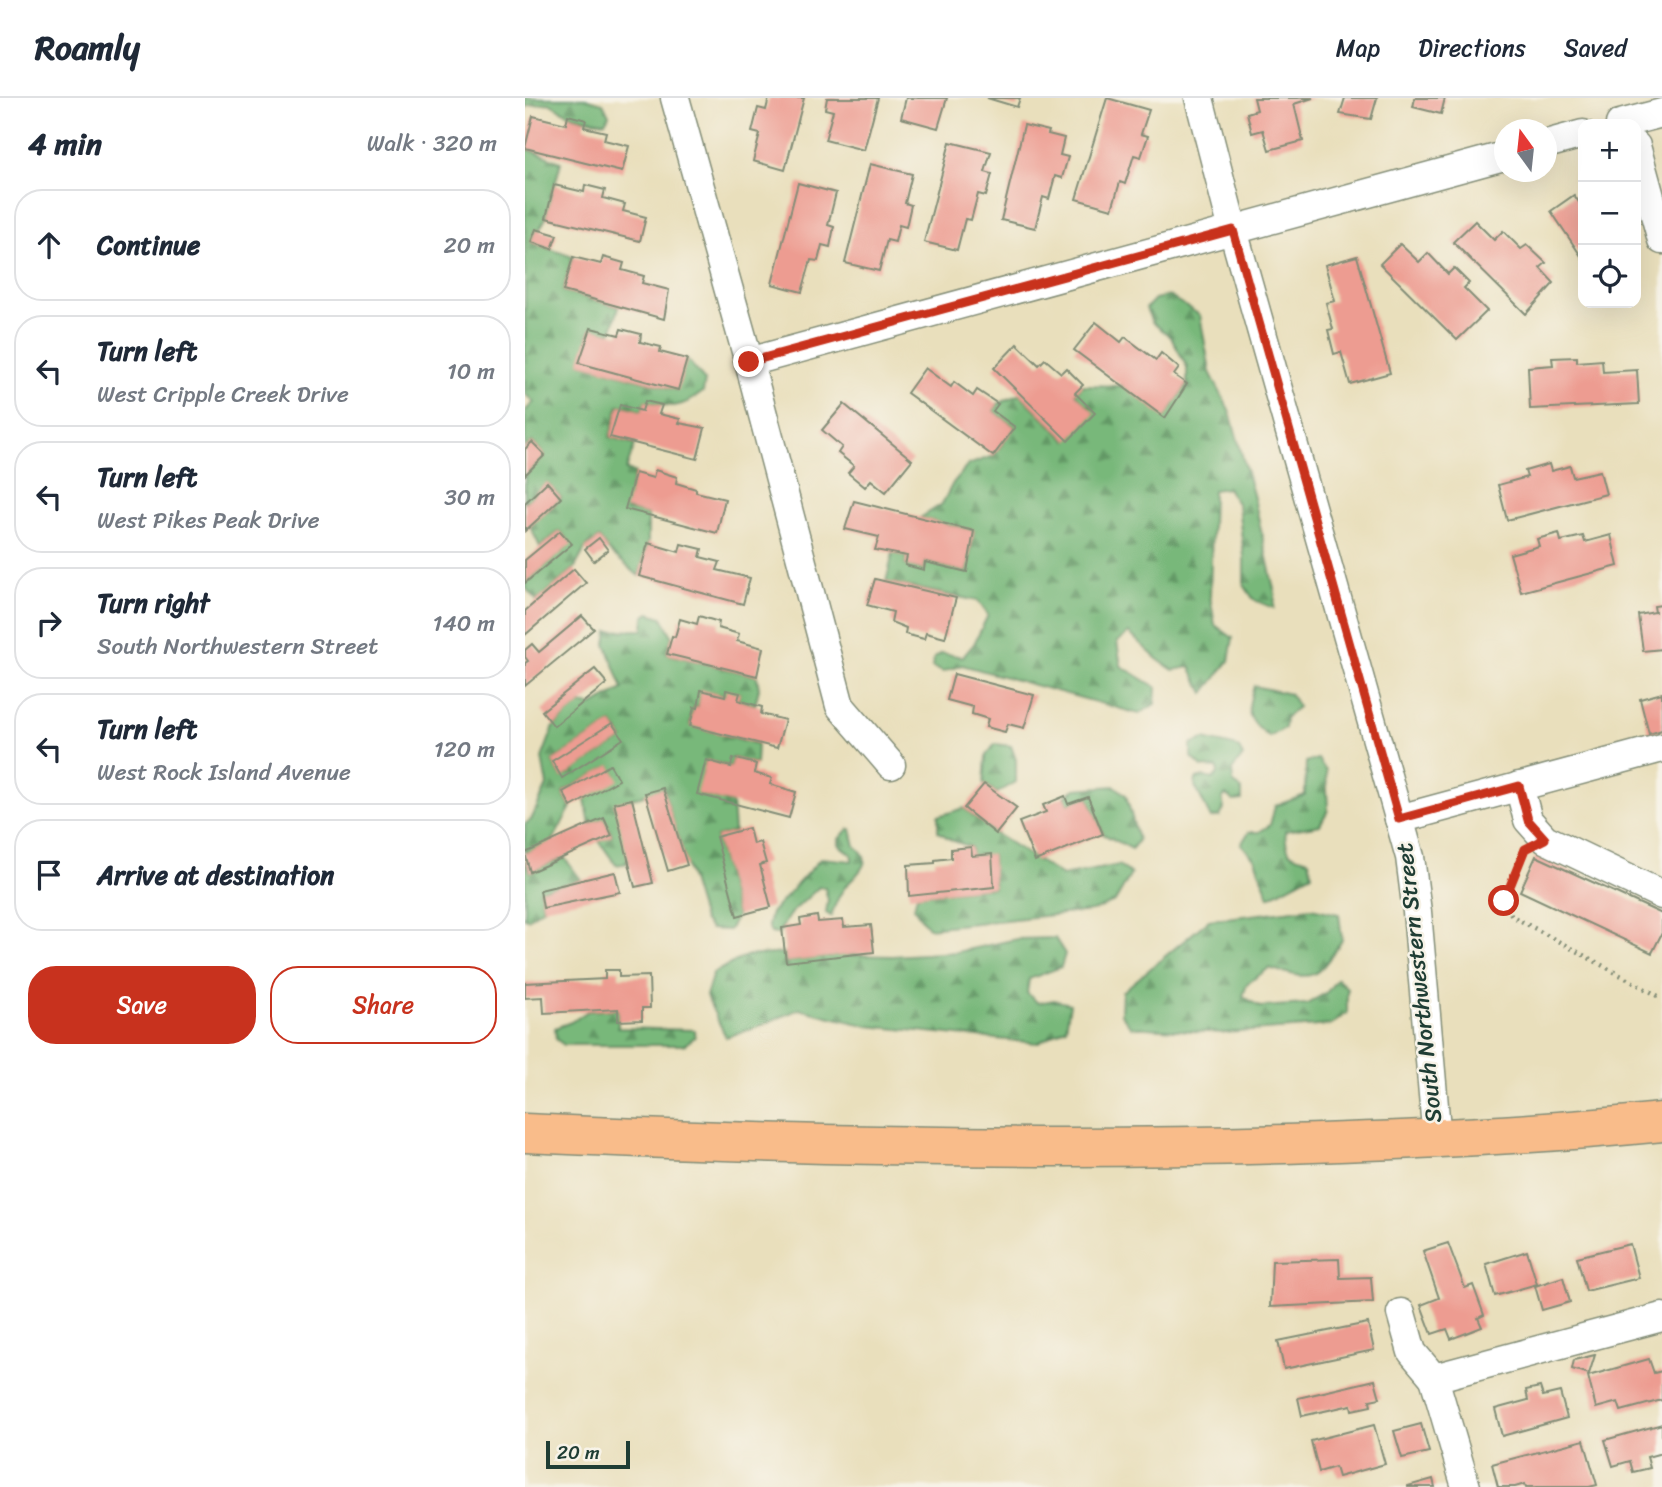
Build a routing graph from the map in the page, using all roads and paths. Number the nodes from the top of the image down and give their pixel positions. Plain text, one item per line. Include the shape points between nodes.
1 (675, 98) edge
2 (1199, 98) edge
3 (1662, 113) edge
4 (1641, 123) edge
5 (1578, 135) edge
6 (1557, 141) edge
7 (1494, 159) edge
8 (1641, 169) edge
9 (1233, 230) junction
10 (1662, 240) edge
11 (749, 362) junction
12 (1662, 748) edge
13 (891, 765) dead end
14 (1519, 786) junction
15 (1399, 819) junction
16 (1545, 839) junction
17 (1662, 895) edge
18 (1662, 998) edge
19 (1662, 1122) edge
20 (525, 1133) edge
21 (1437, 1140) junction
22 (1401, 1313) dead end
23 (1662, 1317) edge
24 (1434, 1378) junction
25 (1466, 1487) edge

1 - 11 street
2 - 9 street, South Northwestern Street
3 - 4 street
5 - 6 street
7 - 9 street
8 - 10 street
9 - 11 street
9 - 15 street, South Northwestern Street
11 - 13 street via 840,706
12 - 14 street
14 - 15 street
14 - 16 street via 1528,820
15 - 21 street, South Northwestern Street via 1410,857 1417,912
16 - 17 street
16 - 18 path via 1525,849 1504,901 1513,916
19 - 21 main road
20 - 21 main road via 978,1148
22 - 24 street via 1412,1352
23 - 24 street
24 - 25 street

